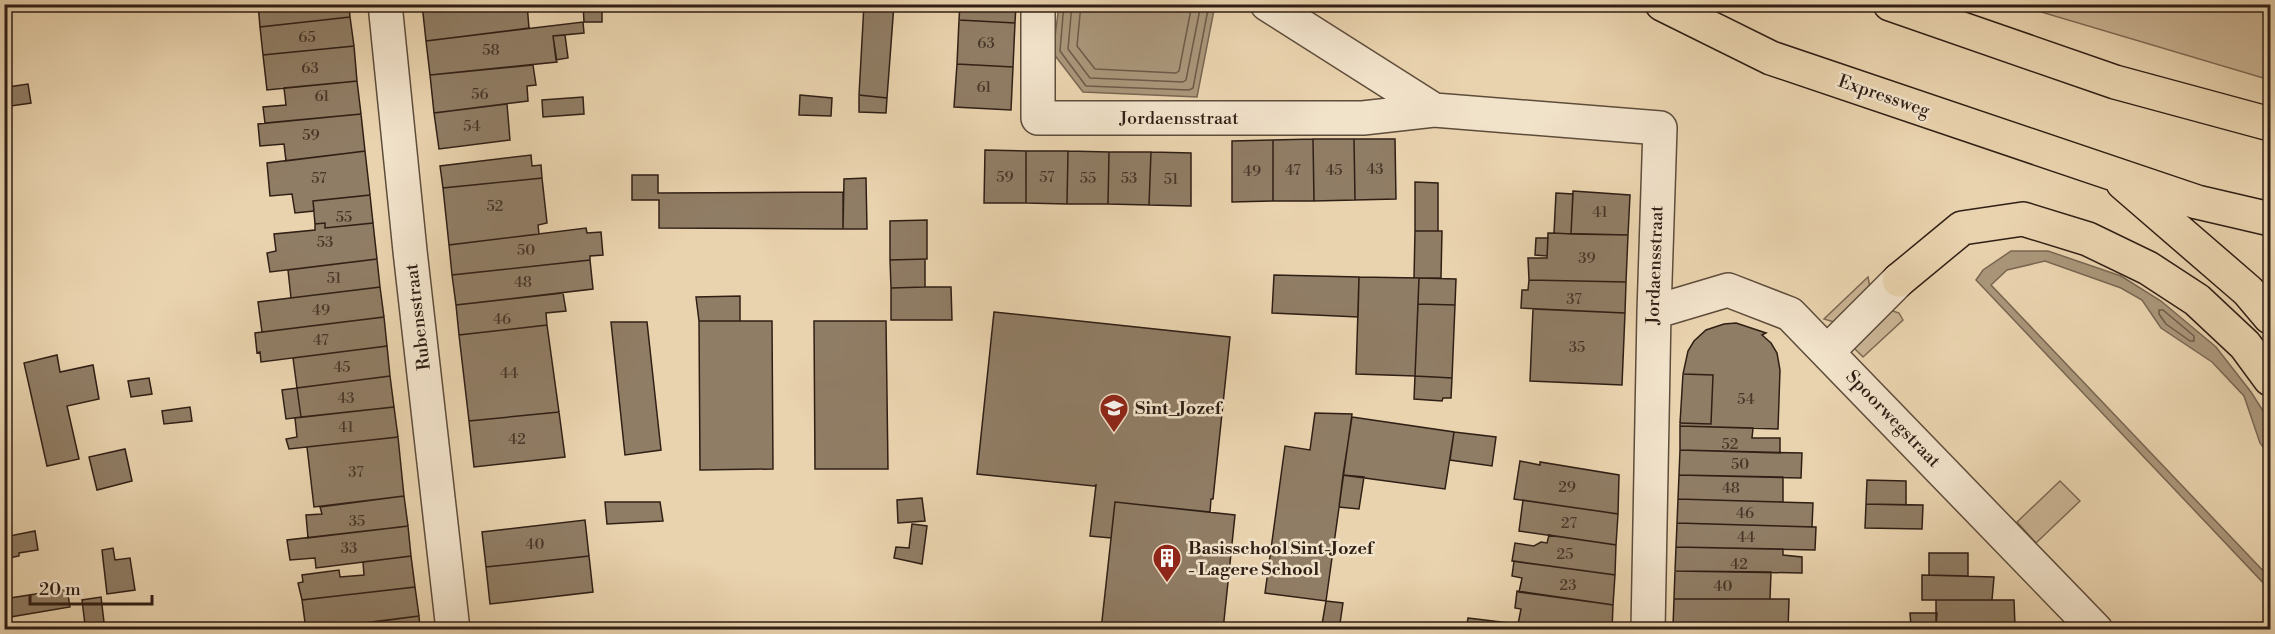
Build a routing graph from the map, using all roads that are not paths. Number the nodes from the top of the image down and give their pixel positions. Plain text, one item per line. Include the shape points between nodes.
1 (385, 4) edge
2 (1038, 4) edge
3 (1267, 4) edge
4 (1662, 4) edge
5 (1890, 4) edge
6 (1434, 110) junction
7 (2271, 124) edge
8 (2112, 174) junction
9 (2271, 219) edge
10 (1899, 280) joint
11 (1654, 312) junction
12 (2271, 317) edge
13 (1828, 351) junction
14 (2271, 379) edge
15 (453, 630) edge
16 (1648, 630) edge
17 (2096, 630) edge

1 - 15 street, Rubensstraat
2 - 6 street, Jordaensstraat via 1038,118 1363,118
3 - 6 street, Jordaensstraat
4 - 8 highway, Expressweg via 1771,58
5 - 7 highway via 2115,82
6 - 11 street, Jordaensstraat via 1660,128
8 - 9 highway, Expressweg via 2198,202
8 - 12 highway via 2248,291
10 - 13 street
10 - 14 highway via 1962,228 2023,219 2088,239 2148,268 2197,300 2245,345
11 - 13 street, Spoorwegstraat via 1728,290 1790,314
11 - 16 street, Jordaensstraat
13 - 17 street, Spoorwegstraat

